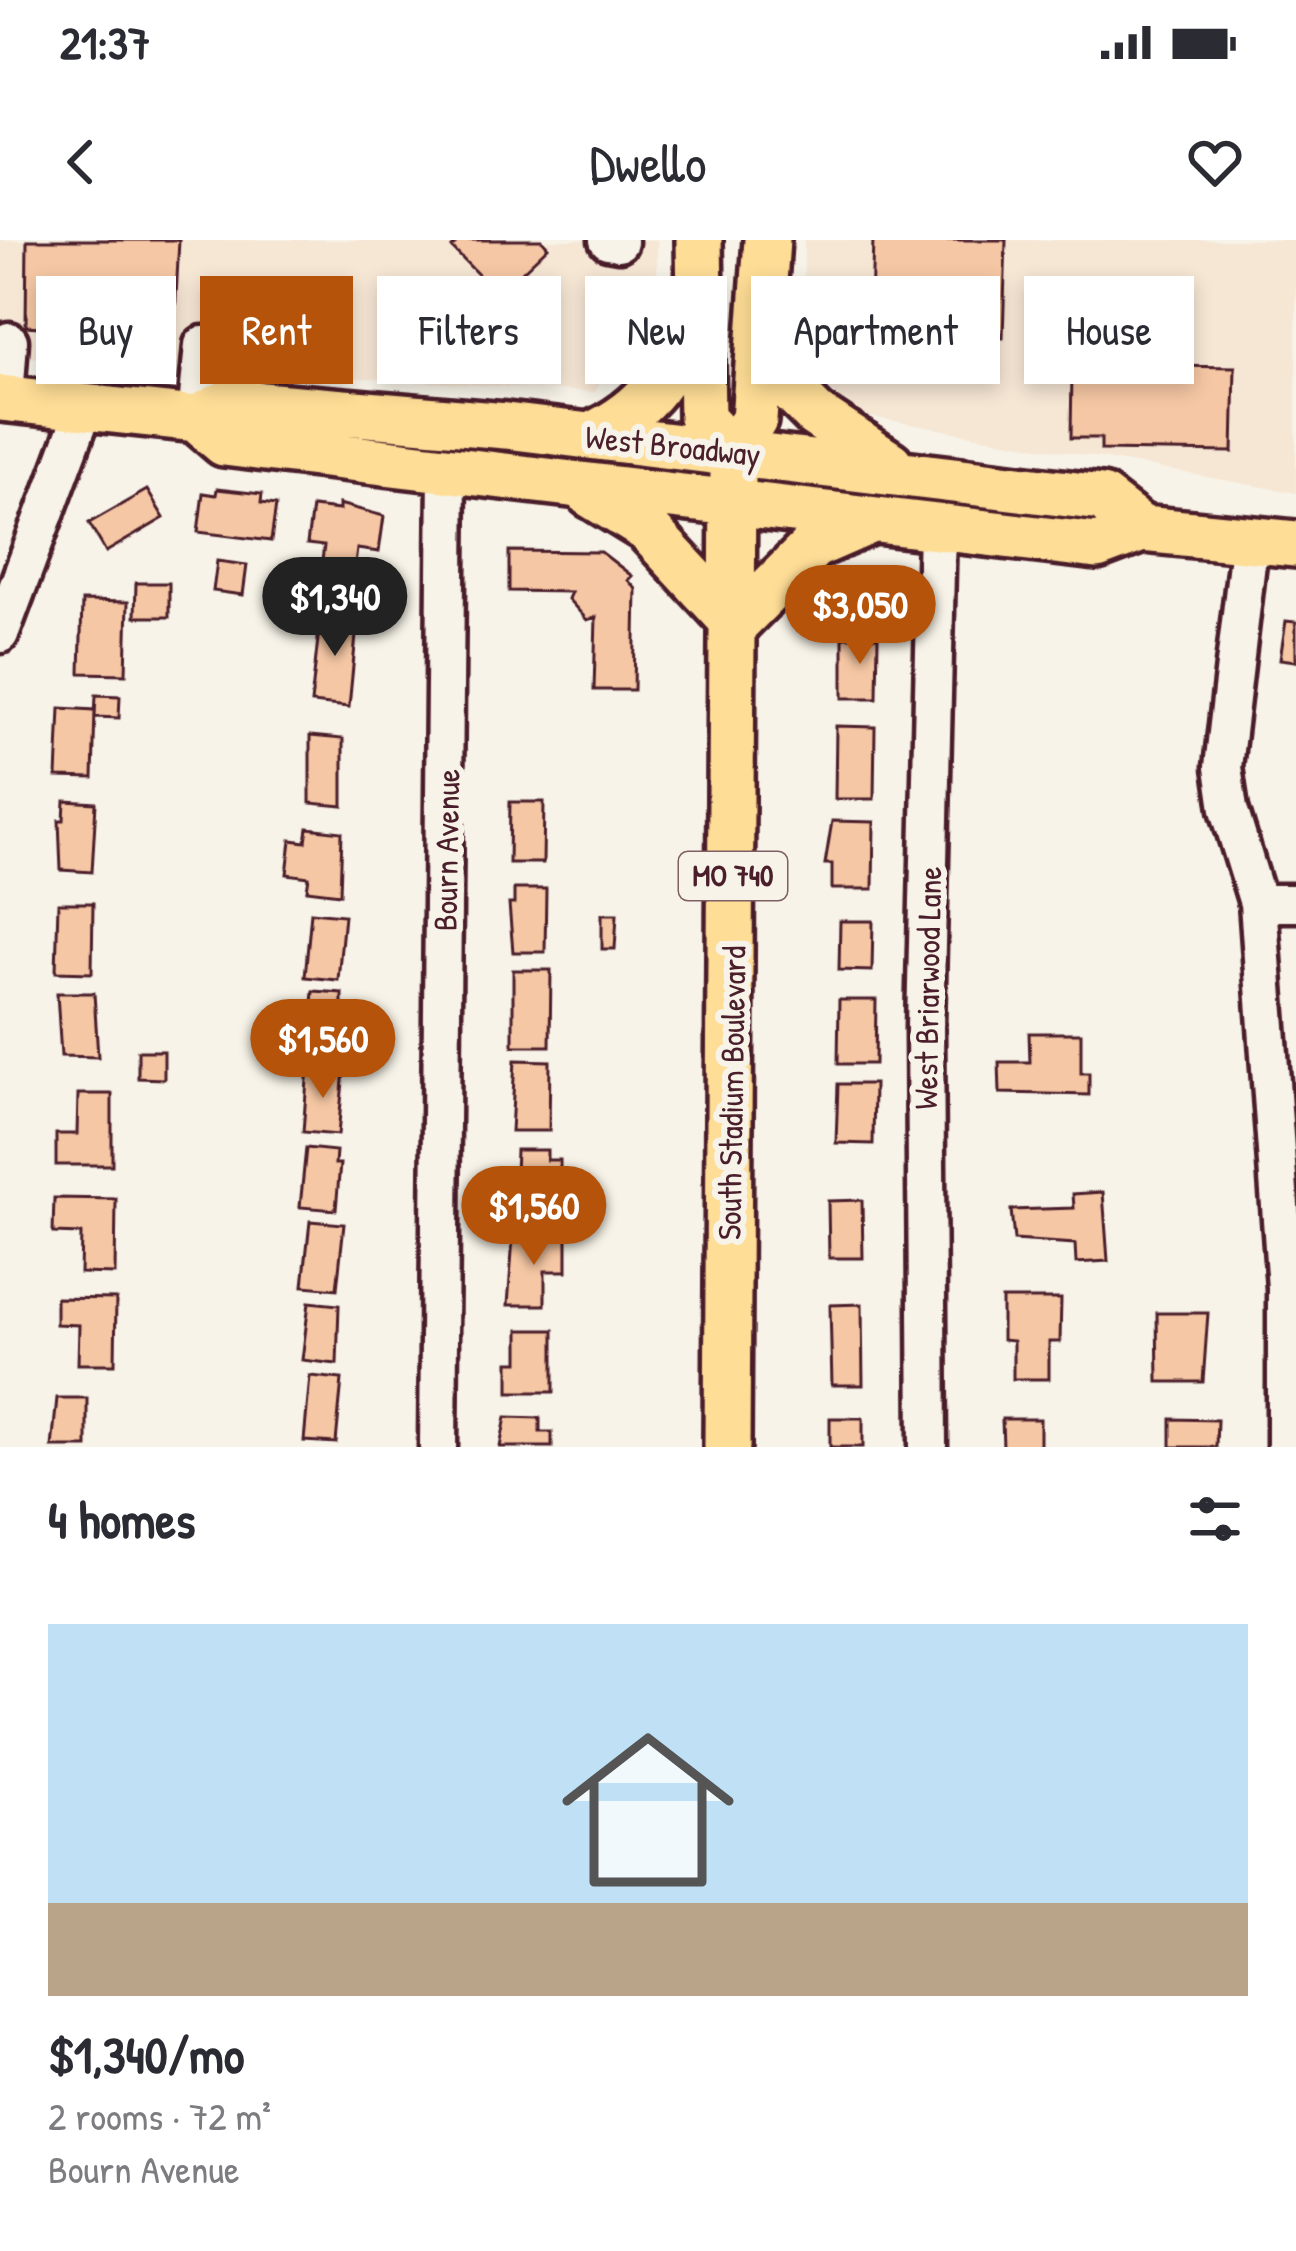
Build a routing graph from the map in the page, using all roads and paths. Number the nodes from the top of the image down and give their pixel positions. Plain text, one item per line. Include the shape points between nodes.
1 (767, 240) edge
2 (699, 262) edge
3 (767, 276) edge
4 (9, 341) dead end
5 (200, 377) edge
6 (758, 384) edge
7 (784, 384) edge
8 (3, 398) edge
9 (84, 409) junction
10 (196, 419) junction
11 (590, 436) junction
12 (732, 451) junction
13 (447, 469) junction
14 (908, 475) junction
15 (571, 484) junction
16 (734, 503) junction
17 (871, 520) junction
18 (937, 528) junction
19 (1142, 529) junction
20 (1250, 538) junction
21 (1296, 544) edge
22 (735, 624) junction
23 (0, 634) edge
24 (1258, 903) junction
25 (1296, 903) edge
26 (1291, 1288) edge
27 (439, 1447) edge
28 (727, 1447) edge
29 (928, 1447) edge
30 (1286, 1447) edge

1 - 3 main road, MO 740
2 - 11 main road via 686,332 652,395 629,418
2 - 12 main road via 702,419
4 - 8 street
5 - 10 street
6 - 12 main road, MO 740 via 754,420
7 - 14 main road via 816,415
8 - 9 main road, West Broadway
9 - 10 main road, West Broadway
9 - 23 street
10 - 11 main road, West Broadway via 229,402
10 - 13 main road, West Broadway via 224,443
11 - 12 main road, West Broadway
12 - 14 main road, West Broadway
12 - 16 main road, South Stadium Boulevard / MO 740
13 - 15 main road, West Broadway
13 - 27 street, Bourn Avenue
14 - 19 main road, West Broadway via 1102,498
15 - 16 main road, West Broadway
15 - 22 main road via 647,529
16 - 17 main road, West Broadway
16 - 22 main road, South Stadium Boulevard / MO 740
17 - 18 main road, West Broadway
17 - 22 main road via 813,545
18 - 19 main road, West Broadway via 1097,545
18 - 29 street, West Briarwood Lane via 925,1028
19 - 20 main road, West Broadway
20 - 21 main road, West Broadway
20 - 24 street via 1223,767
22 - 28 main road, South Stadium Boulevard / MO 740
24 - 25 street
24 - 26 street
26 - 30 street

